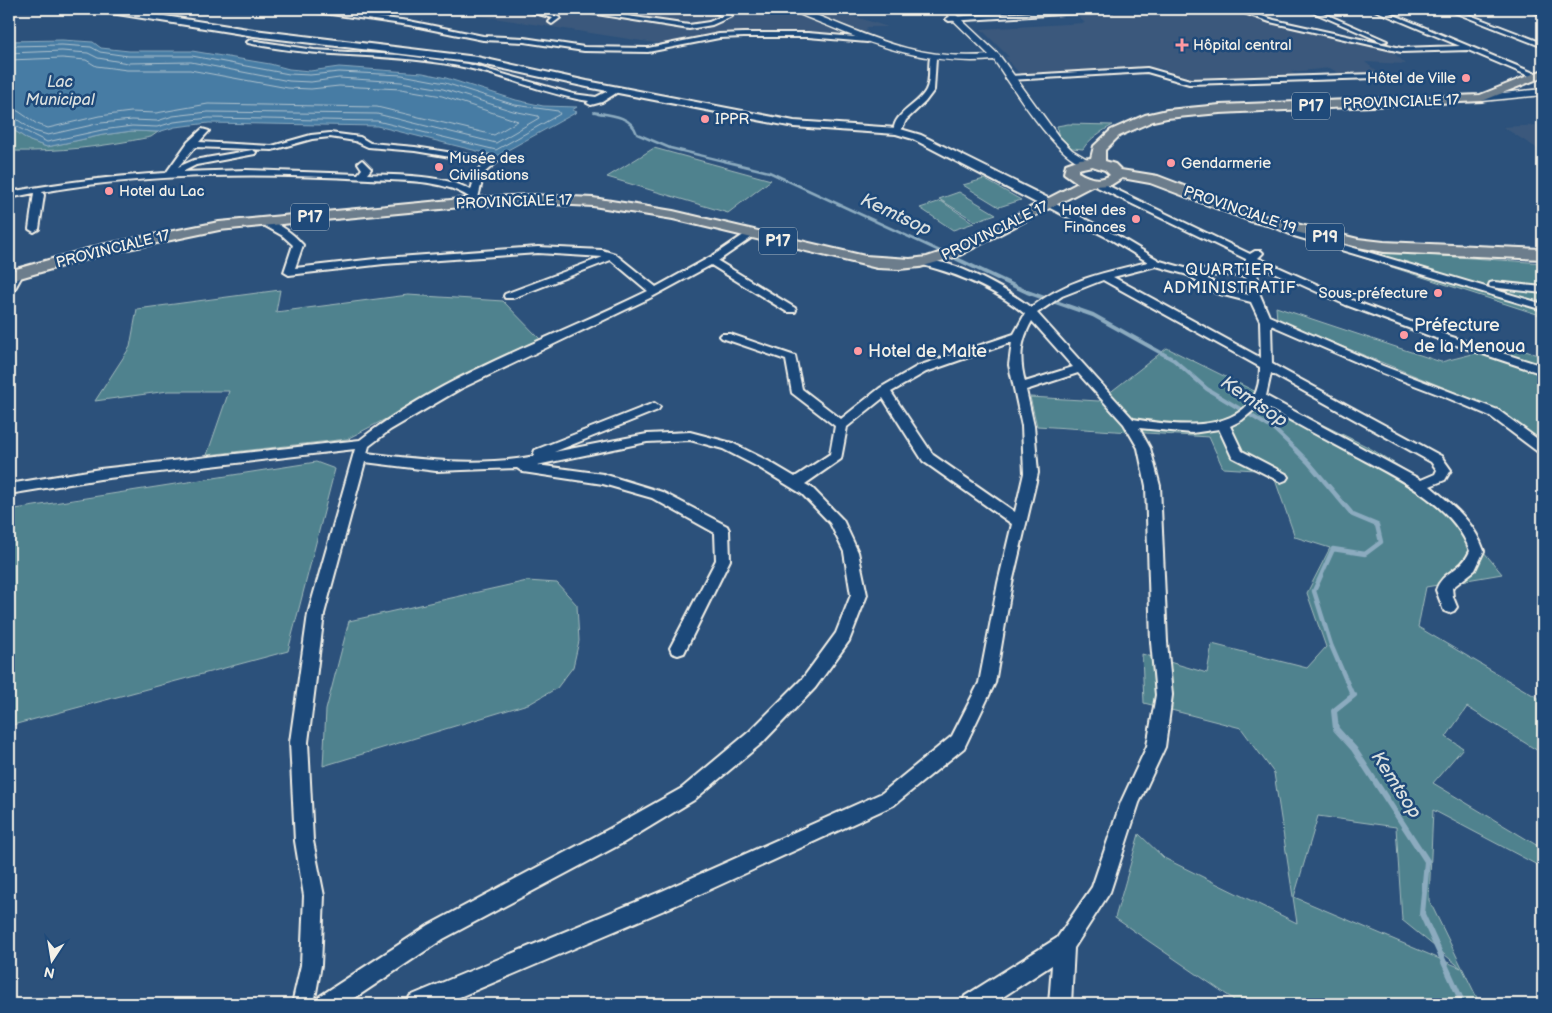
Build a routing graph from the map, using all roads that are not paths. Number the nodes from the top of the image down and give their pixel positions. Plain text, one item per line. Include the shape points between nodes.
1 (105, 9) edge
2 (298, 9) edge
3 (523, 9) edge
4 (558, 9) edge
5 (569, 9) edge
6 (709, 9) edge
7 (795, 9) edge
8 (938, 9) edge
9 (946, 9) edge
10 (1110, 9) edge
11 (1236, 9) edge
12 (1309, 9) edge
13 (1375, 9) edge
14 (1450, 9) edge
15 (1531, 9) edge
16 (1086, 10) edge
17 (1543, 13) edge
18 (549, 15) junction
19 (953, 19) junction
20 (552, 22) dead end
21 (867, 40) junction
22 (250, 42) dead end
23 (1543, 45) edge
24 (1468, 48) junction
25 (1405, 50) junction
26 (933, 58) junction
27 (992, 58) junction
28 (1375, 76) dead end
29 (1541, 76) edge
30 (1010, 78) junction
31 (617, 90) junction
32 (1543, 92) edge
33 (1482, 98) junction
34 (599, 100) junction
35 (585, 106) dead end
36 (1037, 122) junction
37 (205, 131) dead end
38 (897, 131) junction
39 (191, 144) junction
40 (1048, 146) dead end
41 (272, 148) junction
42 (362, 163) dead end
43 (1093, 163) junction
44 (169, 175) junction
45 (361, 176) junction
46 (1115, 176) junction
47 (1092, 182) junction
48 (36, 189) junction
49 (9, 194) edge
50 (472, 199) junction
51 (1049, 204) junction
52 (263, 221) junction
53 (1273, 223) junction
54 (34, 229) dead end
55 (752, 234) junction
56 (1543, 254) edge
57 (612, 256) junction
58 (1254, 256) junction
59 (940, 258) junction
60 (713, 262) junction
61 (1156, 263) junction
62 (1192, 273) junction
63 (13, 275) edge
64 (1250, 275) junction
65 (1105, 276) junction
66 (1461, 281) junction
67 (9, 290) edge
68 (1543, 290) edge
69 (655, 291) junction
70 (509, 296) dead end
71 (1256, 300) junction
72 (1042, 305) junction
73 (1543, 307) edge
74 (791, 310) dead end
75 (1265, 318) junction
76 (726, 336) dead end
77 (1018, 336) junction
78 (1266, 367) junction
79 (1081, 368) junction
80 (1543, 370) edge
81 (1020, 388) junction
82 (884, 391) junction
83 (1260, 398) junction
84 (654, 407) dead end
85 (1129, 422) junction
86 (1223, 424) junction
87 (842, 426) junction
88 (1543, 449) edge
89 (362, 450) junction
90 (512, 465) junction
91 (1281, 477) dead end
92 (795, 484) junction
93 (1420, 485) junction
94 (9, 489) edge
95 (1020, 522) junction
96 (1448, 608) dead end
97 (678, 648) dead end
98 (1064, 945) junction
99 (303, 1004) edge
100 (328, 1004) edge
101 (418, 1004) edge
102 (972, 1004) edge
103 (1060, 1004) edge

1 - 31 main road via 245,32 477,60
2 - 21 street via 409,23 483,38 584,49 648,50 719,36 744,35
3 - 18 street
4 - 18 street
5 - 6 street via 689,27 710,24 730,16
7 - 21 street
8 - 19 street
9 - 19 street
10 - 16 street
11 - 25 street
12 - 25 street
13 - 24 street
14 - 23 street
15 - 17 street
16 - 19 street
18 - 20 street via 557,18
19 - 27 street
21 - 26 street
22 - 34 street via 314,52 468,66 572,96
24 - 25 street
24 - 29 street
26 - 27 street
26 - 38 street via 930,90 906,115
27 - 30 street
27 - 36 street
28 - 30 street via 1189,82 1147,70
29 - 33 main road, PROVINCIALE 17 / P17
30 - 36 street
31 - 34 street
31 - 38 main road via 794,124
32 - 33 street
33 - 43 main road, PROVINCIALE 17 / P17 via 1167,114 1115,133 1099,149
34 - 35 street
36 - 40 street
36 - 43 street via 1062,148
37 - 39 street
38 - 51 main road via 942,149
39 - 41 street
39 - 44 street
41 - 44 street via 194,163
41 - 50 street via 330,134 357,139 368,145 491,160 480,172
42 - 45 street via 368,169
43 - 46 main road via 1110,167
43 - 47 main road via 1067,167 1075,176
44 - 45 street
44 - 48 street
45 - 50 street via 458,188
46 - 47 main road, PROVINCIALE 17 via 1106,182
46 - 53 main road, PROVINCIALE 19 / P19 via 1153,179
46 - 58 street via 1120,187
47 - 51 main road, PROVINCIALE 17 / P17
47 - 58 street
48 - 49 street
48 - 54 street via 40,195
50 - 52 main road, PROVINCIALE 17 / P17
50 - 55 main road, PROVINCIALE 17 / P17 via 593,202 674,215
51 - 59 main road, PROVINCIALE 17 / P17
51 - 61 street
52 - 57 street via 291,235 298,244 289,272 384,261 538,250
52 - 63 main road, PROVINCIALE 17 / P17 via 144,240
53 - 56 main road, PROVINCIALE 19 / P19 via 1334,239 1384,247
53 - 66 street via 1297,234
55 - 59 main road, PROVINCIALE 17 / P17 via 889,266
55 - 60 street
57 - 69 street
57 - 70 street
58 - 64 street
58 - 80 street via 1350,303
59 - 72 street via 949,268 1017,301
60 - 69 street
60 - 74 street
61 - 62 street
61 - 65 street
62 - 64 street
62 - 71 street via 1220,291
63 - 67 street
64 - 71 street
65 - 72 street
65 - 78 street
66 - 68 street
66 - 73 street
69 - 89 street via 500,363 410,411 381,430
71 - 75 street
72 - 77 street
72 - 79 street
75 - 78 street
75 - 88 street via 1379,368 1494,413
76 - 87 street via 791,358 796,390
77 - 81 street via 1015,366
77 - 82 street via 922,369
78 - 83 street
78 - 93 street via 1436,459 1444,470 1440,477
79 - 81 street
79 - 85 street
81 - 95 street via 1028,426 1030,473
82 - 87 street
82 - 95 street via 928,458
83 - 86 street via 1243,414
83 - 93 street
84 - 90 street
85 - 86 street via 1193,429
85 - 98 street via 1144,448 1153,486 1164,695 1156,747 1130,802 1100,892
86 - 91 street via 1237,454
87 - 92 street via 836,456
89 - 90 street via 436,466
89 - 94 street via 100,474
89 - 99 street via 316,614 298,742 304,841 314,896 311,965
90 - 92 street via 647,438 690,436 727,446
90 - 97 street via 604,479 657,495 722,530 723,560
92 - 100 street via 807,491 836,520 851,552 859,595 843,636 809,683 756,737 688,794 436,932
93 - 96 street via 1471,534 1477,552 1469,567 1456,575 1443,590
95 - 101 street via 987,683 958,742 888,799 669,898
98 - 102 street
98 - 103 street

